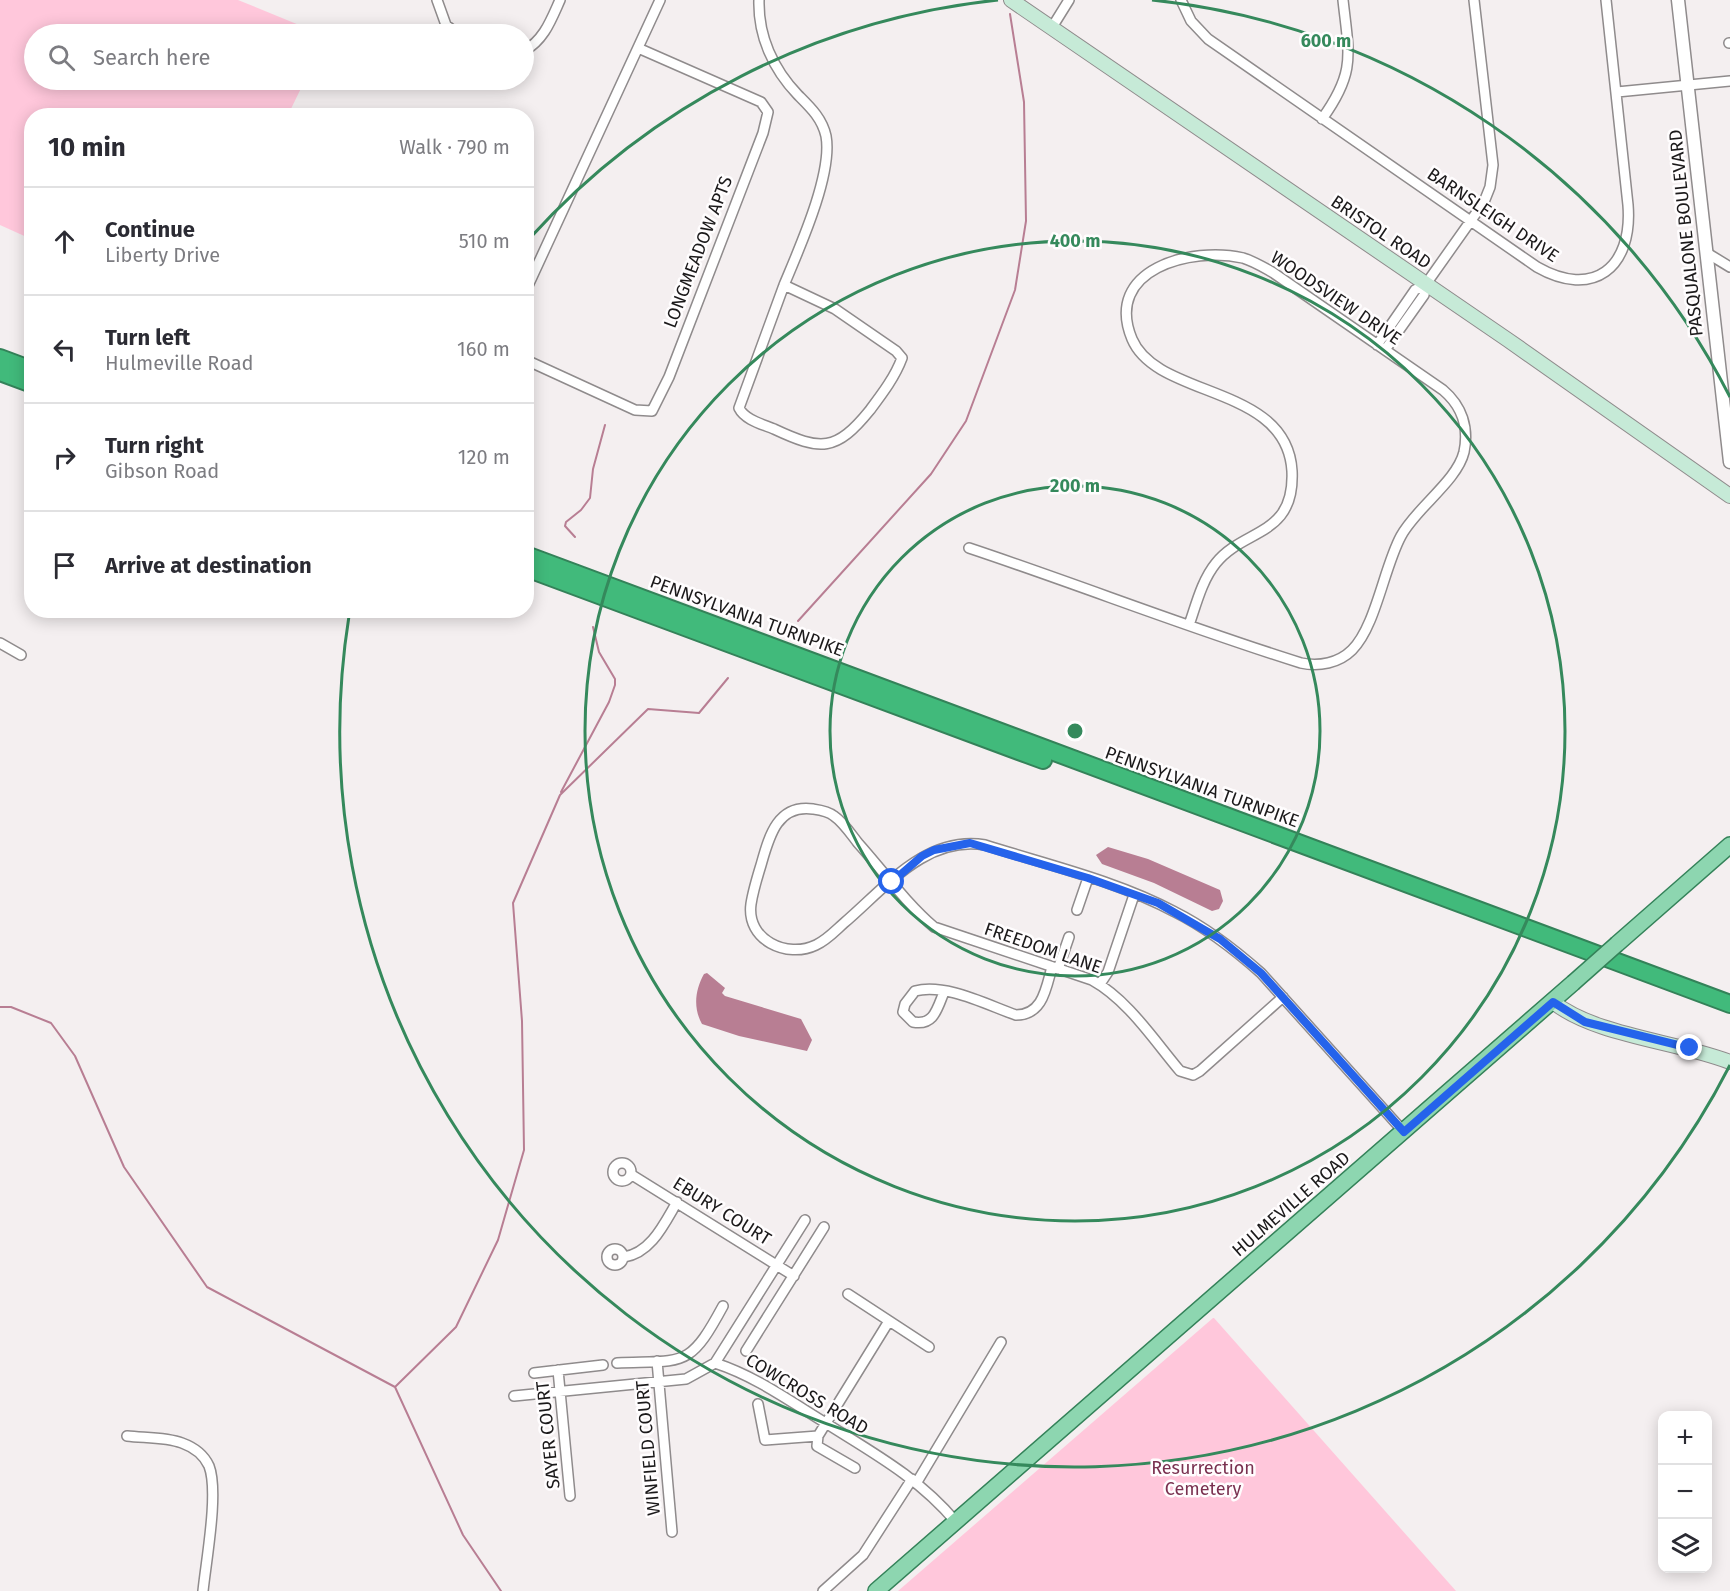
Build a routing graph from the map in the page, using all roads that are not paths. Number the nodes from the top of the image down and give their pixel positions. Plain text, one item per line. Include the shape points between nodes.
1 (437, 0) edge
2 (560, 0) edge
3 (660, 0) edge
4 (759, 0) edge
5 (1011, 0) edge
6 (1070, 0) edge
7 (1181, 0) edge
8 (1343, 0) edge
9 (1474, 0) edge
10 (1606, 0) edge
11 (1678, 0) edge
12 (446, 24) edge
13 (1051, 29) junction
14 (534, 46) edge
15 (638, 48) junction
16 (1730, 81) edge
17 (1687, 86) junction
18 (1617, 92) junction
19 (1322, 118) junction
20 (1472, 222) junction
21 (1707, 254) junction
22 (1730, 267) edge
23 (534, 273) edge
24 (1426, 284) junction
25 (784, 285) junction
26 (1381, 347) junction
27 (0, 358) edge
28 (534, 364) edge
29 (24, 367) edge
30 (0, 372) edge
31 (24, 381) edge
32 (1730, 462) edge
33 (1730, 496) edge
34 (969, 548) dead end
35 (534, 558) edge
36 (534, 571) edge
37 (1189, 625) junction
38 (0, 643) edge
39 (21, 655) dead end
40 (1730, 845) edge
41 (1088, 878) junction
42 (892, 882) junction
43 (1134, 895) junction
44 (1077, 910) dead end
45 (1069, 937) dead end
46 (1055, 968) junction
47 (1100, 984) junction
48 (944, 992) junction
49 (1282, 997) junction
50 (1553, 1002) junction
51 (1730, 1005) edge
52 (1730, 1016) edge
53 (1730, 1062) edge
54 (1404, 1132) junction
55 (632, 1175) dead end
56 (677, 1202) junction
57 (805, 1220) dead end
58 (824, 1227) dead end
59 (624, 1257) dead end
60 (777, 1265) junction
61 (794, 1276) junction
62 (848, 1294) dead end
63 (723, 1306) dead end
64 (889, 1322) junction
65 (1001, 1342) dead end
66 (929, 1347) dead end
67 (746, 1351) dead end
68 (657, 1361) junction
69 (715, 1362) junction
70 (617, 1364) dead end
71 (603, 1365) dead end
72 (558, 1370) junction
73 (534, 1372) dead end
74 (660, 1381) junction
75 (560, 1389) junction
76 (514, 1396) dead end
77 (758, 1404) dead end
78 (825, 1423) junction
79 (127, 1436) dead end
80 (818, 1436) junction
81 (855, 1468) dead end
82 (915, 1480) junction
83 (570, 1496) dead end
84 (956, 1522) junction
85 (672, 1532) dead end
86 (203, 1591) edge
87 (823, 1591) edge
88 (876, 1591) edge

1 - 12 street
2 - 14 street via 548,28
3 - 15 street
4 - 25 street via 760,26 770,55 796,94 815,113 824,129 827,150 817,196
5 - 13 main road, BRISTOL ROAD
6 - 13 street
7 - 19 street, BARNSLEIGH DRIVE via 1199,32
8 - 19 street via 1347,74
9 - 20 street via 1493,165 1490,187
10 - 18 street, BARNSLEIGH DRIVE
11 - 17 street, PASQUALONE BOULEVARD
13 - 24 main road, BRISTOL ROAD
15 - 23 street
15 - 28 street, LONGMEADOW APTS via 761,102 768,112 763,133 669,377 652,411 635,410
16 - 17 street
17 - 18 street
17 - 21 street, PASQUALONE BOULEVARD
18 - 20 street, BARNSLEIGH DRIVE via 1630,222 1623,249 1607,270 1580,281 1565,281
19 - 20 street, BARNSLEIGH DRIVE
20 - 24 street
21 - 22 street
21 - 32 street, PASQUALONE BOULEVARD
24 - 26 street via 1415,290
24 - 33 main road, BRISTOL ROAD
25 - 25 street via 739,408 746,416 800,441 833,442 856,427 884,391 902,358 835,309
26 - 37 street, WOODSVIEW DRIVE via 1454,400 1462,414 1466,440 1458,466 1400,538 1359,642 1337,660 1317,666
26 - 37 street, WOODSVIEW DRIVE via 1272,272 1241,258 1217,256 1170,261 1144,275 1133,289 1128,326 1132,340 1146,358 1253,411 1277,432 1290,458 1292,482 1281,515 1215,563
27 - 29 highway
30 - 31 highway
34 - 37 street, WOODSVIEW DRIVE
35 - 51 highway, PENNSYLVANIA TURNPIKE
36 - 52 highway, PENNSYLVANIA TURNPIKE
38 - 39 street
40 - 50 main road, HULMEVILLE ROAD, bridge
41 - 42 street via 970,843 922,856
41 - 43 street
41 - 44 street
42 - 42 street via 835,816 817,809 795,809 785,813 769,836 752,897 753,926 769,944 788,951 806,950 823,942
42 - 46 street, FREEDOM LANE via 934,927
43 - 47 street via 1108,972
43 - 49 street via 1176,912 1220,939 1261,973
45 - 46 street
46 - 47 street, FREEDOM LANE
46 - 48 street via 1040,1004 1026,1015
47 - 49 street, FREEDOM LANE via 1121,1001 1180,1071 1193,1075
48 - 48 street via 928,1021 913,1022 903,1012 915,991
49 - 54 street
50 - 53 main road via 1585,1022
50 - 54 main road, HULMEVILLE ROAD
54 - 84 main road, HULMEVILLE ROAD
55 - 56 street, EBURY COURT
56 - 59 street via 652,1241 637,1254
56 - 60 street, EBURY COURT
57 - 60 street
58 - 61 street
60 - 61 street, EBURY COURT
60 - 69 street
61 - 67 street
62 - 64 street
63 - 68 street via 689,1356
64 - 66 street
64 - 78 street
65 - 82 street
68 - 70 street
68 - 74 street, WINFIELD COURT
69 - 74 street via 694,1376
69 - 78 street, COWCROSS ROAD via 754,1378
71 - 72 street
72 - 73 street
72 - 75 street, SAYER COURT
74 - 75 street
74 - 85 street, WINFIELD COURT
75 - 76 street
75 - 83 street, SAYER COURT
77 - 80 street via 765,1440
78 - 80 street
78 - 82 street, COWCROSS ROAD
79 - 86 street via 181,1442 205,1459 213,1483
80 - 81 street via 817,1446
82 - 84 street, COWCROSS ROAD
82 - 87 street via 863,1555
84 - 88 main road, HULMEVILLE ROAD

